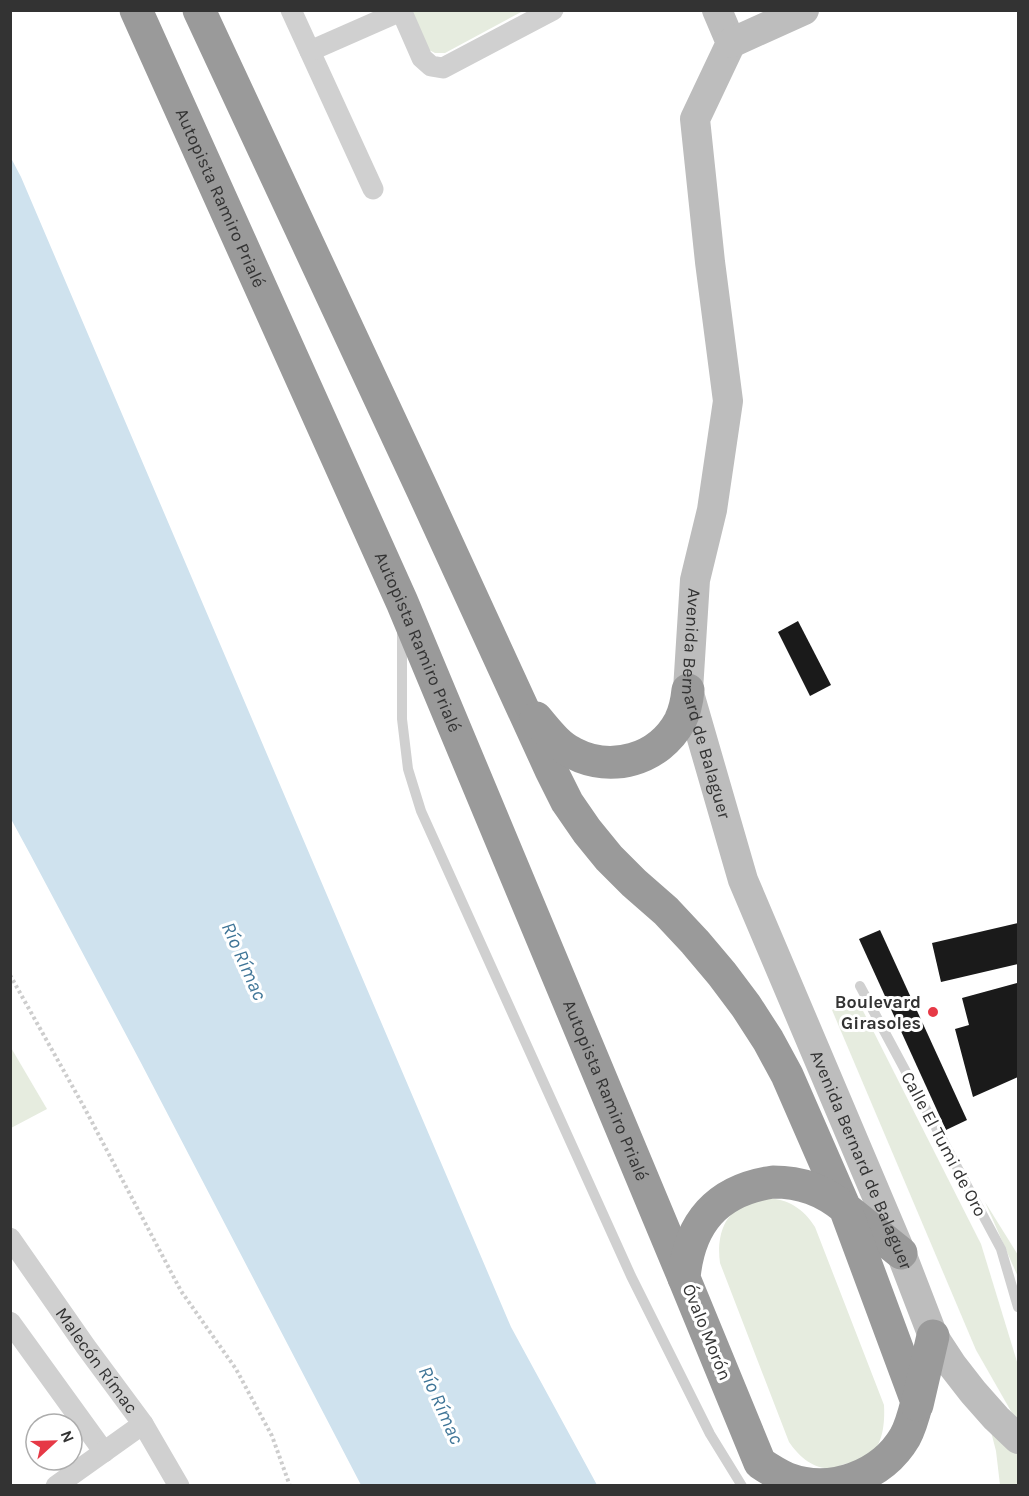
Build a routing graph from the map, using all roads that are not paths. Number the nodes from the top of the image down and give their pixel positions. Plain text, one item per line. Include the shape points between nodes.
1 (136, 10) edge
2 (199, 10) edge
3 (291, 10) edge
4 (553, 10) edge
5 (717, 10) edge
6 (804, 10) edge
7 (401, 11) edge
8 (731, 43) junction
9 (310, 51) junction
10 (373, 189) dead end
11 (402, 602) junction
12 (688, 690) junction
13 (520, 700) junction
14 (860, 986) dead end
15 (845, 1208) junction
16 (10, 1238) edge
17 (901, 1253) junction
18 (684, 1278) junction
19 (1018, 1306) edge
20 (10, 1322) edge
21 (933, 1336) junction
22 (918, 1402) junction
23 (143, 1424) junction
24 (1018, 1439) edge
25 (104, 1452) junction
26 (757, 1478) edge
27 (56, 1485) edge
28 (179, 1485) edge
29 (876, 1485) edge

1 - 11 highway, Autopista Ramiro Prialé
2 - 13 highway
3 - 9 street
4 - 7 street via 443,68 431,66 422,58
5 - 8 street
6 - 8 street
7 - 9 street
8 - 12 street, Avenida Bernard de Balaguer via 695,120 728,401 712,510 696,580
9 - 10 street
11 - 18 highway, Autopista Ramiro Prialé
11 - 26 lane via 402,719 408,769 421,811 631,1276 711,1434
12 - 13 highway via 680,720 661,745 634,760 618,763 601,763 570,752
12 - 17 street, Avenida Bernard de Balaguer via 743,880
13 - 15 highway via 567,802 586,831 695,942 768,1040
14 - 19 lane, Calle El Tumi de Oro via 1000,1249
15 - 17 highway, Óvalo Morón
15 - 18 highway, Óvalo Morón via 819,1190 789,1182 757,1184 740,1190 710,1211 699,1226 690,1242
15 - 22 highway
16 - 23 street, Malecón Rímac
17 - 21 street, Avenida Bernard de Balaguer
18 - 26 highway, Óvalo Morón
20 - 25 street
21 - 22 highway
21 - 24 street, Avenida Bernard de Balaguer via 973,1392
22 - 26 highway via 904,1438 893,1453 863,1475 827,1485 808,1484 772,1471
22 - 29 highway via 907,1441
23 - 25 street
23 - 28 street, Malecón Rímac
25 - 27 street

